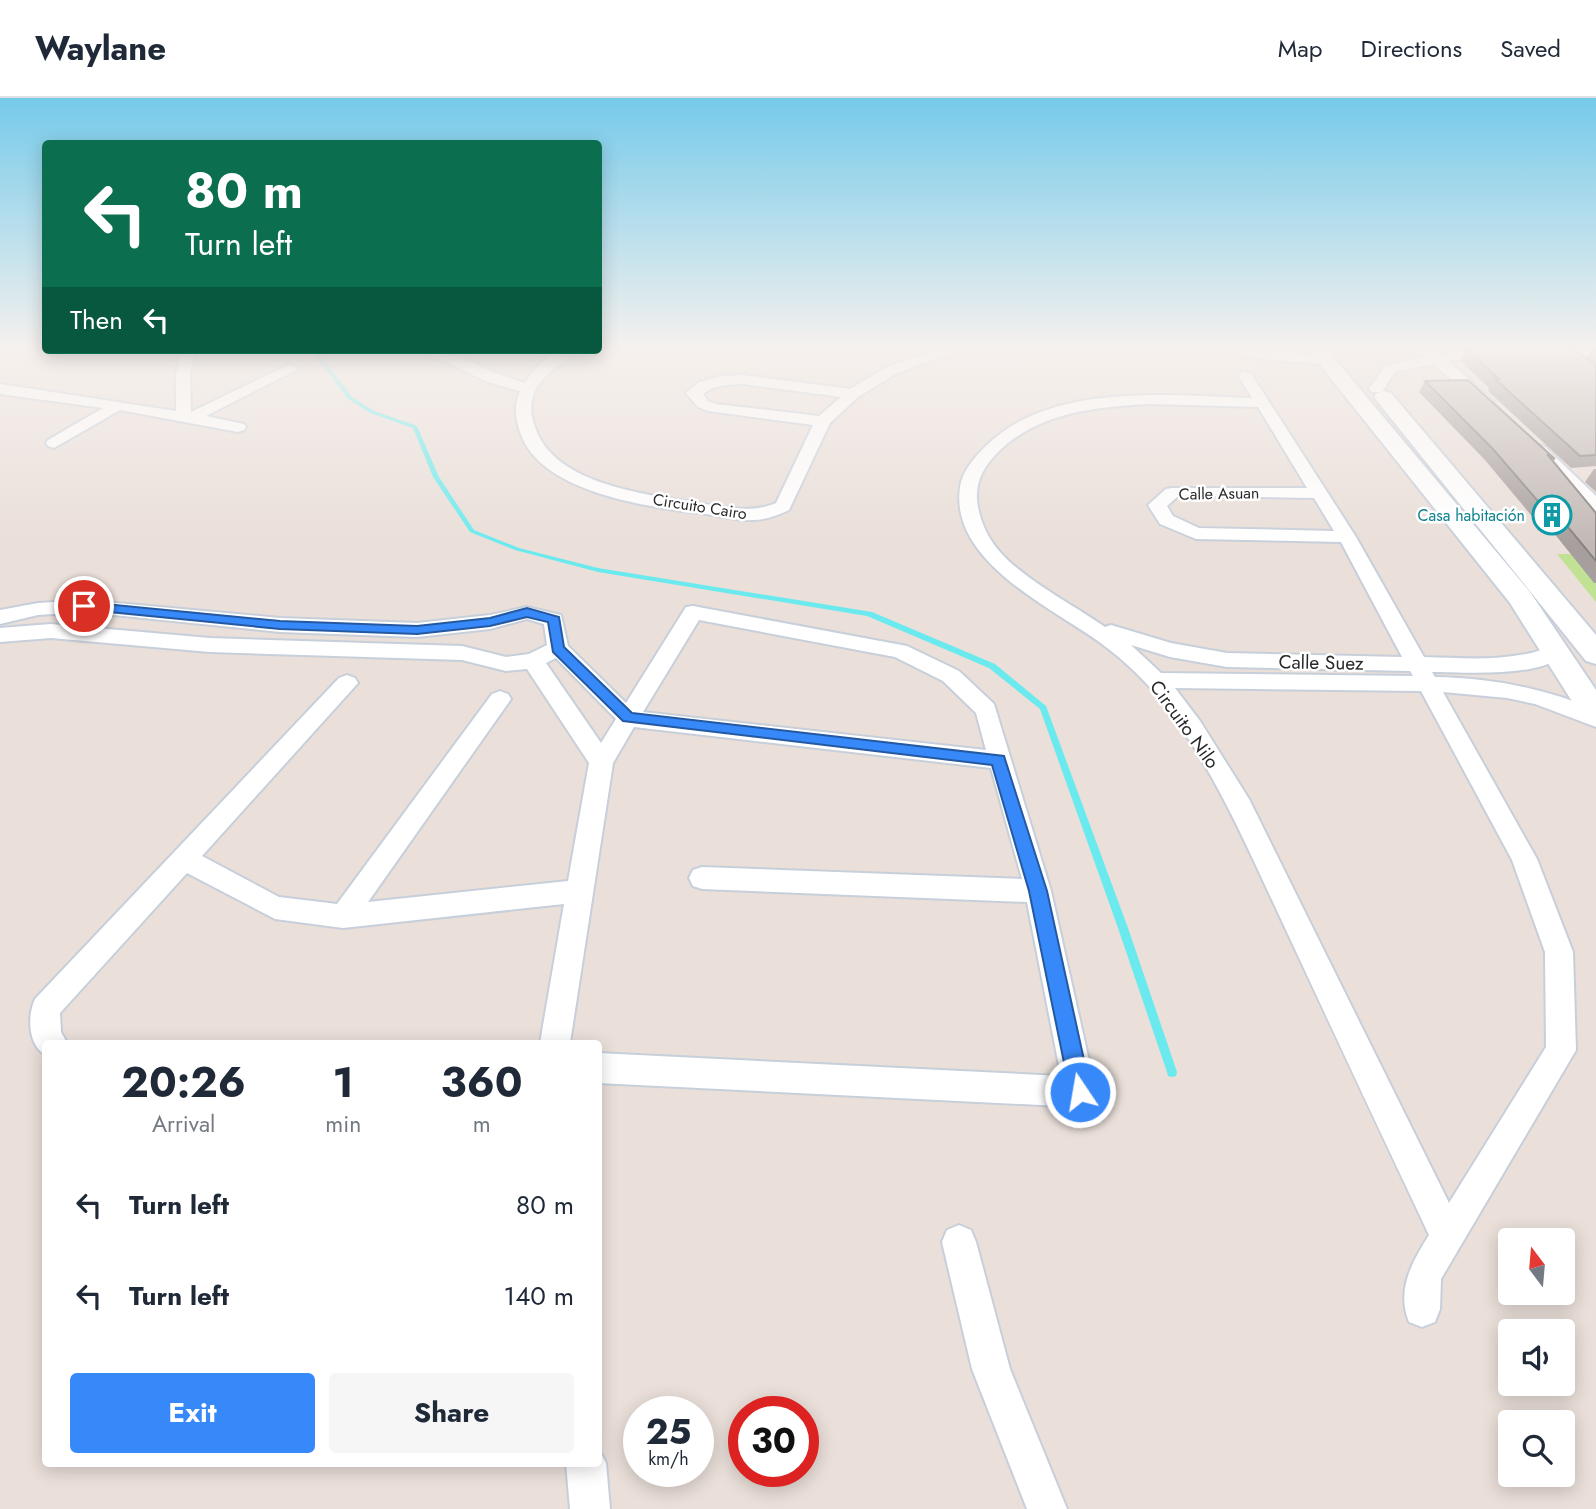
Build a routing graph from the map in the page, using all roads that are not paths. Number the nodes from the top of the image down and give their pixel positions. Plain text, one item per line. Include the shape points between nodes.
1 (106, 412) edge
2 (155, 412) edge
3 (186, 412) edge
4 (201, 412) edge
5 (522, 412) edge
6 (746, 412) edge
7 (833, 412) edge
8 (1061, 412) edge
9 (1269, 412) edge
10 (1393, 412) edge
11 (1397, 412) edge
12 (188, 418) junction
13 (823, 421) junction
14 (238, 427) dead end
15 (1528, 440) edge
16 (54, 443) dead end
17 (1586, 474) dead end
18 (1567, 477) junction
19 (1319, 493) junction
20 (1596, 506) edge
21 (1347, 537) junction
22 (0, 617) edge
23 (233, 620) junction
24 (1090, 625) junction
25 (0, 635) edge
26 (210, 645) junction
27 (558, 649) junction
28 (1170, 650) junction
29 (1555, 651) junction
30 (1596, 654) edge
31 (533, 661) junction
32 (1422, 674) junction
33 (1156, 680) junction
34 (347, 683) dead end
35 (500, 699) dead end
36 (1596, 714) edge
37 (628, 718) junction
38 (1596, 719) edge
39 (998, 760) junction
40 (601, 762) junction
41 (184, 859) junction
42 (702, 878) dead end
43 (579, 891) junction
44 (1038, 891) junction
45 (343, 916) junction
46 (48, 1040) edge
47 (555, 1040) edge
48 (602, 1068) edge
49 (1448, 1238) junction
50 (959, 1242) dead end
51 (1422, 1309) dead end
52 (586, 1467) edge
53 (590, 1509) edge
54 (1047, 1509) edge

1 - 16 street
2 - 12 street
3 - 12 street
4 - 12 street
5 - 13 street, Circuito Cairo via 524,430 533,446 573,478 652,500 753,515 783,506
6 - 13 street
7 - 13 street, Circuito Cairo
8 - 24 street, Circuito Nilo via 1001,438 971,473 968,494 979,537 993,557
9 - 19 street
10 - 29 main road
11 - 30 main road
12 - 14 street
15 - 18 street
17 - 18 street
18 - 20 street
19 - 21 street
19 - 21 street, Calle Asuan via 1185,491 1172,493 1157,505 1166,520 1196,533
21 - 32 street
22 - 23 street via 84,606
23 - 26 street
23 - 27 street via 417,630 527,613 554,620
24 - 28 street, Calle Suez
24 - 33 street, Circuito Nilo
25 - 26 street via 51,631
26 - 31 street via 462,653 506,664
27 - 31 street
27 - 37 street
28 - 32 street, Calle Suez via 1227,660
28 - 33 street
29 - 32 street, Calle Suez via 1520,663
29 - 36 main road
31 - 40 street
32 - 33 street, Calle Suez
32 - 38 street, Calle Suez via 1545,698
32 - 49 street via 1524,859 1559,952 1560,1050
33 - 49 street, Circuito Nilo via 1240,806
34 - 41 street
35 - 45 street
37 - 39 street
37 - 39 street via 692,612 900,650 951,676 986,710
37 - 40 street
39 - 44 street
40 - 43 street
41 - 45 street via 275,908
41 - 46 street via 44,1009
42 - 44 street
43 - 45 street
43 - 47 street
44 - 48 street via 1080,1092
49 - 51 street via 1424,1275
50 - 54 street via 991,1369
52 - 53 street

